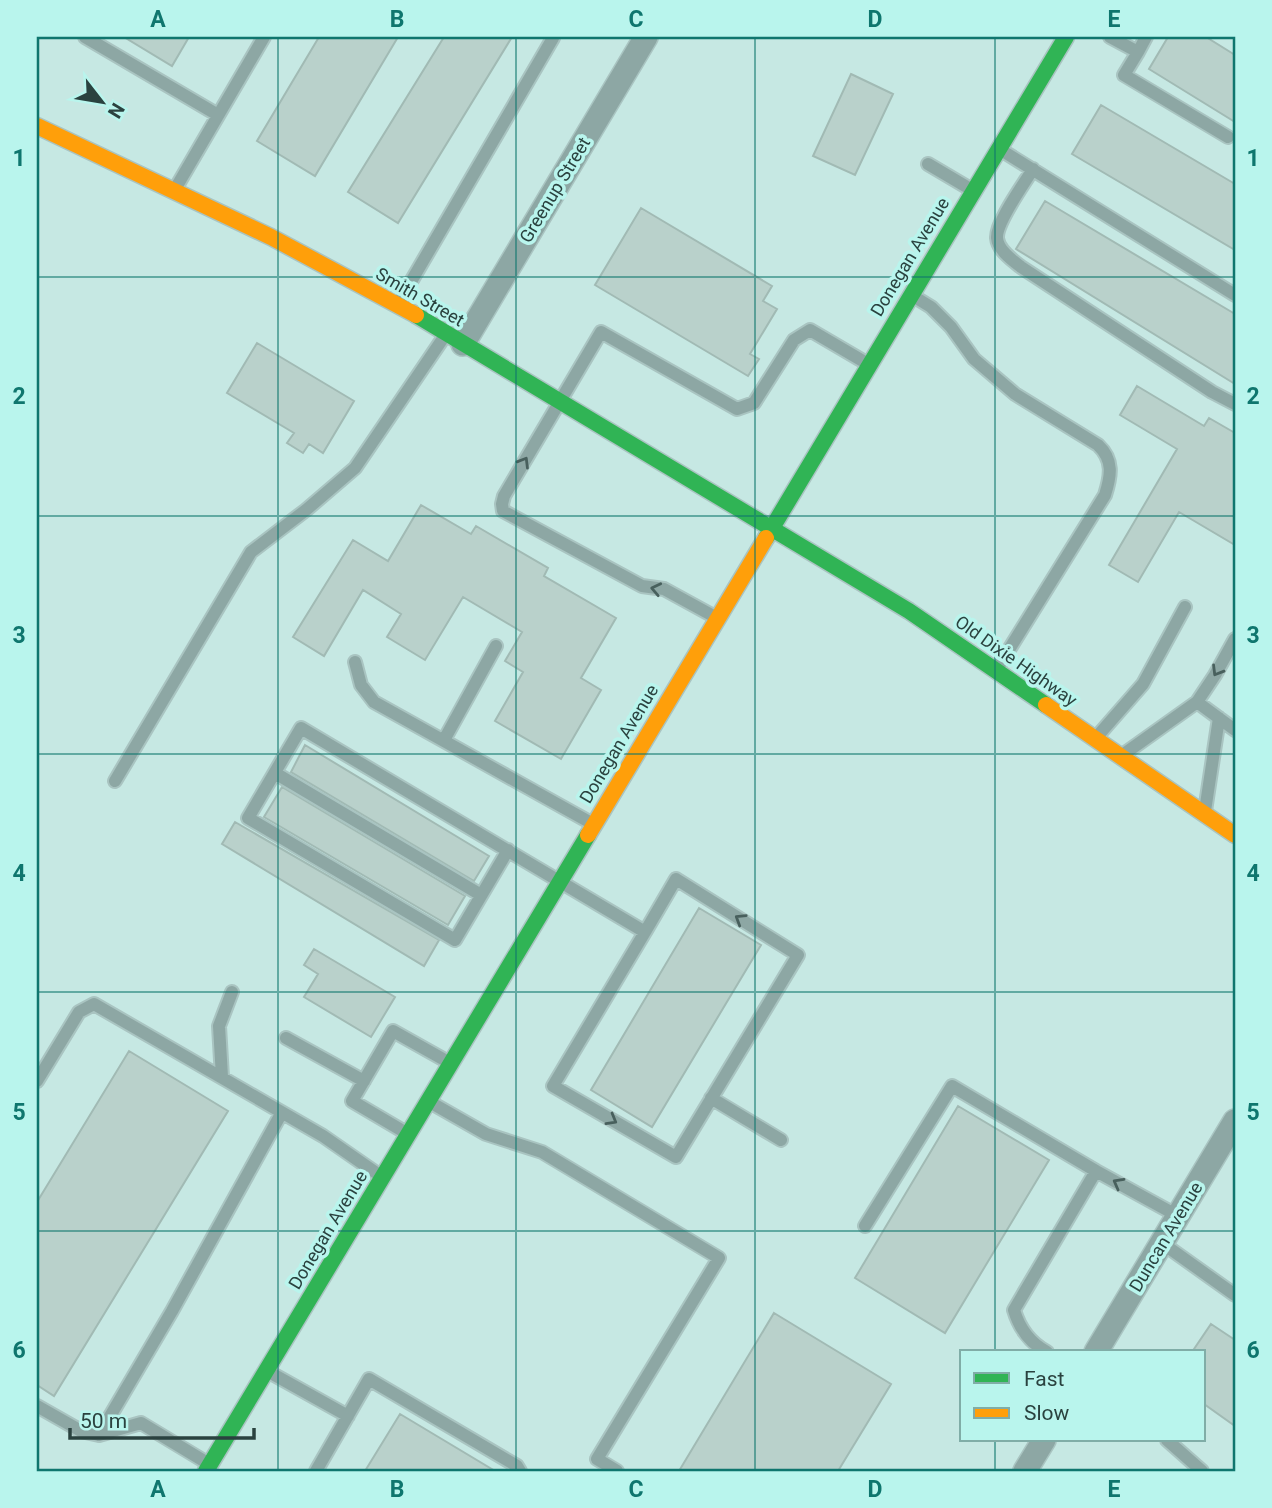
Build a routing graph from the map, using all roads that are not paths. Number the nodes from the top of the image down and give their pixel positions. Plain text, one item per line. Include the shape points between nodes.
1 (85, 37) edge
2 (264, 37) edge
3 (646, 37) edge
4 (1066, 37) edge
5 (1110, 37) edge
6 (1146, 37) edge
7 (553, 38) edge
8 (1138, 52) junction
9 (218, 115) junction
10 (37, 126) edge
11 (1228, 137) dead end
12 (998, 149) junction
13 (928, 163) dead end
14 (1033, 169) junction
15 (174, 191) junction
16 (972, 191) junction
17 (910, 294) junction
18 (1235, 295) edge
19 (398, 304) junction
20 (455, 338) junction
21 (868, 364) junction
22 (560, 402) junction
23 (1235, 404) edge
24 (770, 528) junction
25 (1185, 607) dead end
26 (717, 618) junction
27 (1235, 639) edge
28 (496, 646) dead end
29 (355, 662) dead end
30 (996, 671) junction
31 (1197, 702) junction
32 (1219, 718) junction
33 (1235, 730) edge
34 (1095, 739) junction
35 (444, 740) junction
36 (1121, 757) junction
37 (275, 773) junction
38 (116, 781) dead end
39 (1205, 814) junction
40 (593, 824) junction
41 (1235, 835) edge
42 (508, 850) junction
43 (560, 880) junction
44 (481, 895) junction
45 (645, 932) junction
46 (232, 992) dead end
47 (286, 1038) dead end
48 (450, 1064) junction
49 (222, 1077) junction
50 (364, 1081) junction
51 (37, 1082) edge
52 (711, 1098) junction
53 (428, 1101) junction
54 (281, 1114) junction
55 (1235, 1121) edge
56 (408, 1134) junction
57 (781, 1140) dead end
58 (1096, 1171) junction
59 (382, 1177) junction
60 (1178, 1216) junction
61 (865, 1226) dead end
62 (1162, 1243) junction
63 (1235, 1295) edge
64 (1044, 1350) edge
65 (1097, 1350) edge
66 (266, 1370) junction
67 (37, 1406) edge
68 (348, 1416) junction
69 (99, 1435) junction
70 (1043, 1442) edge
71 (1169, 1442) edge
72 (208, 1468) edge
73 (316, 1471) edge
74 (520, 1471) edge
75 (617, 1471) edge
76 (1025, 1471) edge
77 (1202, 1471) edge

1 - 9 lane
2 - 9 lane
3 - 20 street, Greenup Street
4 - 12 street, Donegan Avenue
5 - 8 lane
6 - 8 lane
7 - 19 lane
8 - 11 lane via 1124,75
9 - 15 lane
10 - 15 street, Smith Street
12 - 14 lane
12 - 16 street, Donegan Avenue
13 - 16 lane
14 - 18 lane
14 - 23 lane via 998,229 997,240 1006,255
15 - 19 street, Smith Street
16 - 17 street, Donegan Avenue
17 - 21 street, Donegan Avenue
17 - 30 lane via 931,307 994,377 1098,445 1110,465 1105,495
19 - 20 street, Smith Street
20 - 22 street, Smith Street
20 - 38 lane via 355,468 251,552
21 - 22 lane via 810,330 794,340 754,403 737,409 601,332
21 - 24 street, Donegan Avenue
22 - 24 street, Smith Street
26 -> 22 lane via 664,589 642,586 503,511 504,496
24 - 26 street, Donegan Avenue
24 - 30 street, Old Dixie Highway via 909,611
25 - 34 lane via 1143,684
26 - 40 street, Donegan Avenue
27 -> 31 lane
28 - 35 lane
29 - 35 lane via 361,685 374,702
30 - 34 street, Old Dixie Highway
31 - 32 lane
31 - 36 lane
32 - 33 lane
32 - 39 lane
34 - 36 street, Old Dixie Highway
35 - 40 lane
36 - 39 street, Old Dixie Highway
37 - 42 lane via 301,728
37 - 44 lane
37 - 44 lane via 248,818 455,940
39 - 41 street, Old Dixie Highway
40 - 43 street, Donegan Avenue
42 - 43 lane
42 - 44 lane
43 - 45 lane
43 - 48 street, Donegan Avenue
52 -> 45 lane via 798,955 676,879
45 -> 52 lane via 553,1086 676,1157
46 - 49 lane via 219,1026
47 - 50 lane
48 - 50 lane via 393,1031
48 - 53 street, Donegan Avenue
49 - 51 lane via 94,1004 79,1012
49 - 54 lane
50 - 56 lane via 352,1101
52 - 57 lane
53 - 56 street, Donegan Avenue
53 - 75 lane via 486,1134 542,1152 719,1258 597,1459
54 - 59 lane via 323,1136
54 - 69 lane
55 - 60 street, Duncan Avenue
56 - 59 street, Donegan Avenue
60 -> 58 lane
58 - 61 lane via 953,1086
58 - 64 lane via 1014,1310 1028,1336
59 - 66 street, Donegan Avenue
60 - 62 street, Duncan Avenue
62 - 63 lane
62 - 65 street, Duncan Avenue
66 - 68 lane
66 - 72 street, Donegan Avenue
67 - 69 lane via 81,1431
68 - 73 lane
68 - 74 lane via 369,1379 517,1465
69 - 72 lane via 141,1423
70 - 76 street
71 - 77 lane

